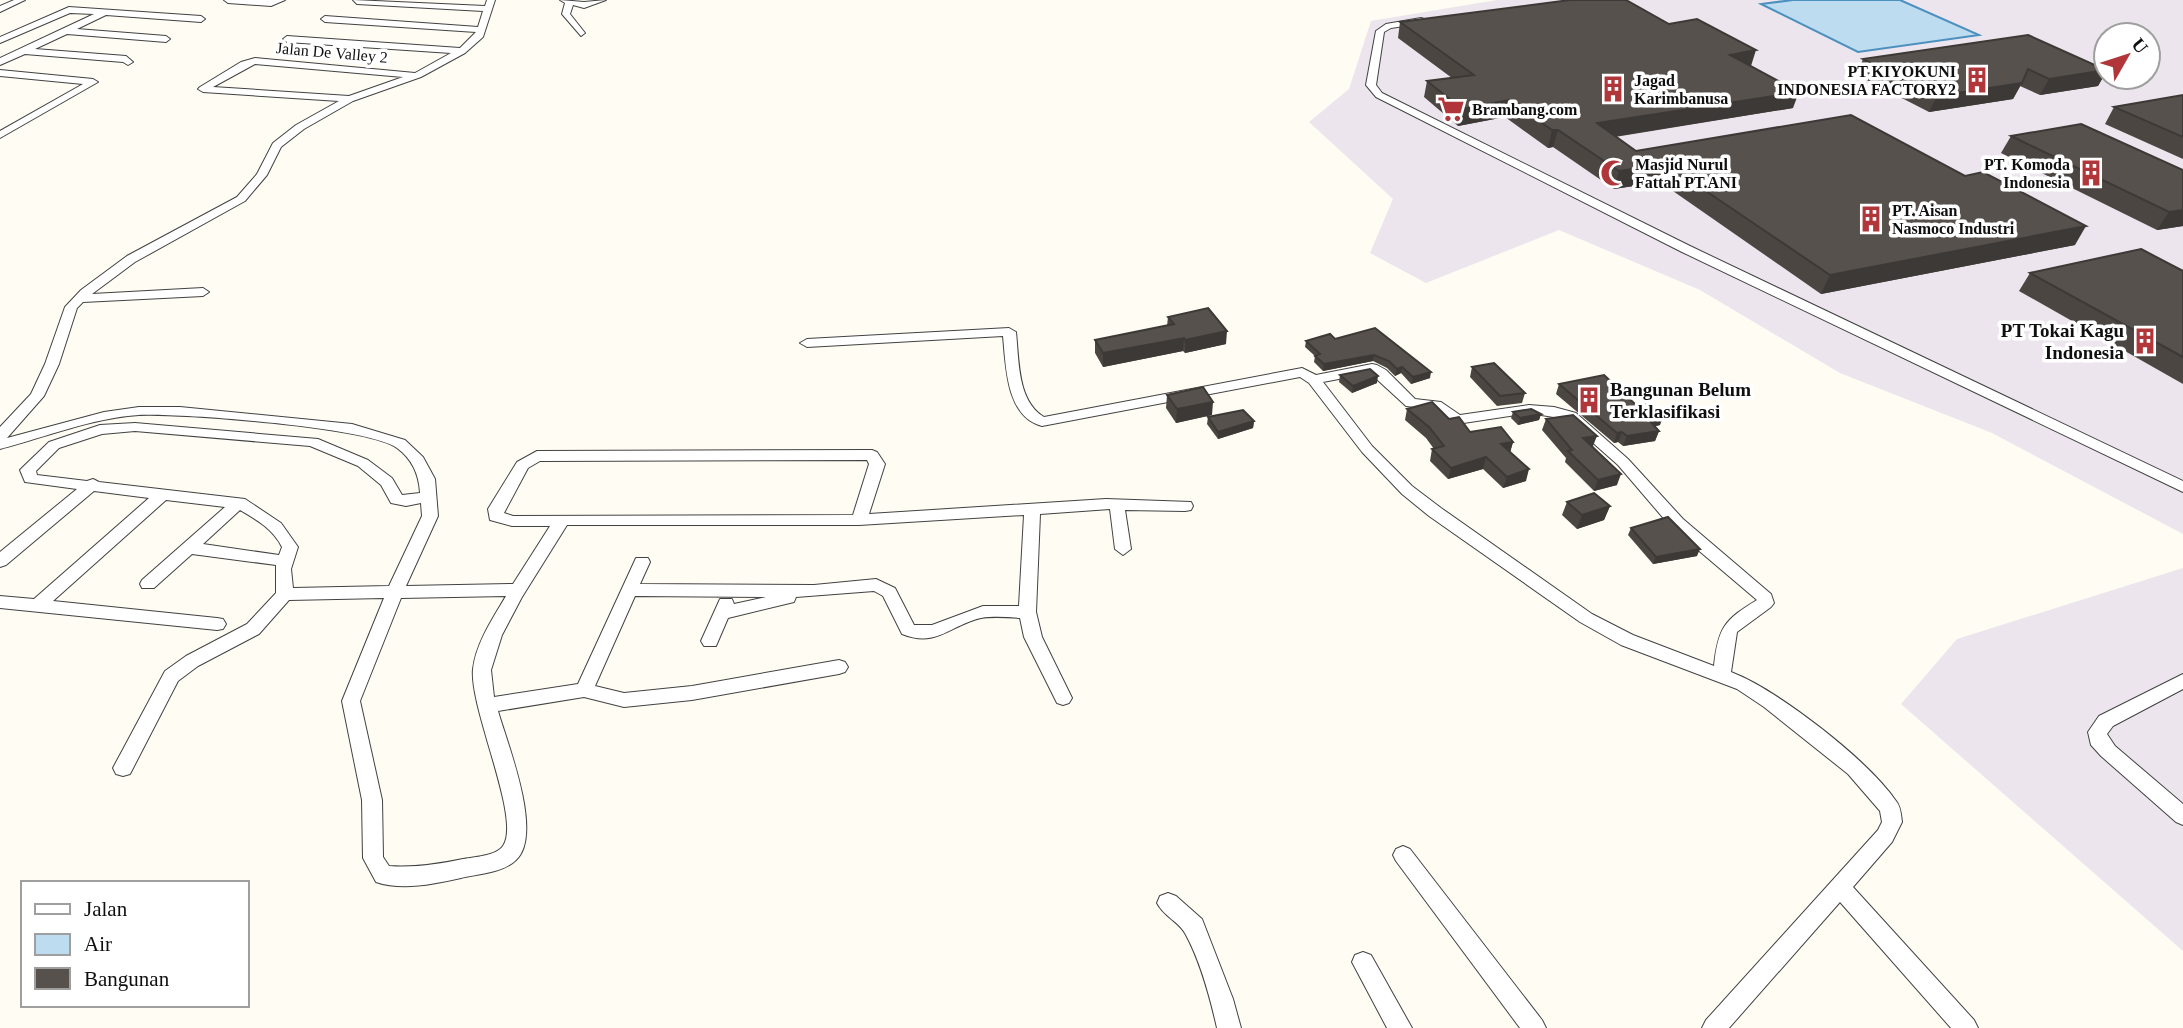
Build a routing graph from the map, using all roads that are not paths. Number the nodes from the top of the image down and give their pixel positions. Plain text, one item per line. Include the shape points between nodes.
1 (21, 0) edge
2 (228, 0) edge
3 (281, 0) edge
4 (449, 0) edge
5 (602, 0) edge
6 (357, 1) edge
7 (567, 1) edge
8 (422, 4) junction
9 (489, 5) edge
10 (0, 9) edge
11 (105, 12) junction
12 (201, 19) dead end
13 (325, 19) dead end
14 (1437, 19) edge
15 (482, 30) junction
16 (66, 31) junction
17 (581, 33) dead end
18 (166, 39) dead end
19 (287, 39) dead end
20 (0, 40) edge
21 (24, 51) junction
22 (461, 51) junction
23 (0, 62) edge
24 (128, 62) dead end
25 (0, 73) edge
26 (418, 75) junction
27 (350, 99) junction
28 (0, 135) edge
29 (203, 292) dead end
30 (80, 298) junction
31 (807, 343) dead end
32 (1314, 380) junction
33 (0, 436) edge
34 (0, 444) edge
35 (93, 484) junction
36 (2183, 487) edge
37 (163, 493) junction
38 (430, 496) junction
39 (239, 503) junction
40 (1117, 505) junction
41 (1185, 506) dead end
42 (1032, 509) junction
43 (562, 520) junction
44 (859, 520) junction
45 (188, 548) junction
46 (1123, 549) dead end
47 (0, 561) edge
48 (285, 561) junction
49 (642, 562) dead end
50 (148, 584) dead end
51 (520, 590) junction
52 (629, 590) junction
53 (732, 591) junction
54 (814, 592) junction
55 (285, 594) junction
56 (394, 594) junction
57 (0, 602) edge
58 (37, 606) junction
59 (1027, 612) junction
60 (722, 613) junction
61 (217, 624) dead end
62 (710, 641) dead end
63 (839, 667) dead end
64 (1722, 674) junction
65 (2183, 681) edge
66 (584, 690) junction
67 (1063, 698) dead end
68 (489, 705) junction
69 (122, 768) dead end
70 (2183, 816) edge
71 (1403, 855) dead end
72 (1839, 886) junction
73 (1168, 903) dead end
74 (1363, 962) dead end
75 (1229, 1028) edge
76 (1400, 1028) edge
77 (1534, 1028) edge
78 (1714, 1028) edge
79 (1966, 1028) edge

1 - 10 street
2 - 3 street
4 - 8 street
5 - 7 street via 583,5
6 - 8 street
7 - 17 street via 566,14
8 - 9 street
9 - 15 street
11 - 12 street
11 - 16 street
11 - 20 street via 65,10
13 - 15 street
14 - 36 street via 1380,31 1371,85 1374,92 1699,255
15 - 22 street
16 - 18 street
16 - 21 street
19 - 22 street
21 - 23 street
21 - 24 street
22 - 26 street
25 - 28 street via 93,82
26 - 27 street
26 - 27 street, Jalan De Valley 2 via 257,61 202,89
27 - 30 street via 291,132 241,199 131,259
29 - 30 street
30 - 33 street via 71,307 37,396
31 - 32 street via 1009,332 1015,388 1032,416 1042,422 1294,372
32 - 64 street via 1367,449 1429,508 1586,618 1627,640
32 - 64 street via 1372,368 1411,403 1436,405 1457,420 1543,410 1564,413 1581,423 1677,523 1765,598 1765,603 1730,625
34 - 38 street via 139,411 310,422 352,428 400,443 418,460
35 - 37 street
35 - 38 street via 30,478 27,470 65,440 100,429 135,427 313,442 363,463 387,482 396,499
35 - 47 street
37 - 39 street
37 - 58 street
38 - 56 street via 430,516
39 - 45 street
39 - 48 street via 264,516 285,535 290,547
40 - 41 street
40 - 42 street
40 - 46 street
42 - 44 street
42 - 59 street
43 - 44 street
43 - 44 street via 512,521 496,516 495,509 528,460 544,456 872,455 877,464
43 - 51 street
45 - 48 street
45 - 50 street
48 - 55 street
49 - 52 street
51 - 56 street
51 - 68 street via 487,646 481,674
52 - 53 street
52 - 66 street
53 - 54 street
53 - 60 street
54 - 59 street via 876,585 889,592 914,633 927,633 978,612
54 - 60 street
55 - 56 street
55 - 69 street via 253,629 171,676
56 - 68 street via 351,701 372,800 373,858 383,875 409,878 444,873 504,858 512,851 518,840 510,789
57 - 58 street
58 - 61 street
59 - 67 street via 1033,638
60 - 62 street
63 - 66 street via 624,700
64 - 72 street via 1803,726 1855,768 1890,808 1892,822 1885,836
65 - 70 street via 2106,721 2097,732 2108,751
66 - 68 street
71 - 77 street
72 - 78 street
72 - 79 street
73 - 75 street via 1194,926
74 - 76 street

